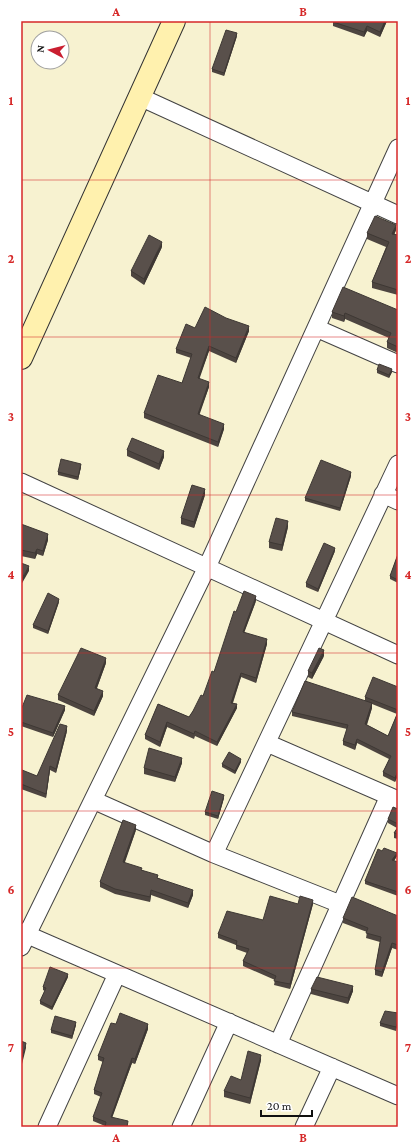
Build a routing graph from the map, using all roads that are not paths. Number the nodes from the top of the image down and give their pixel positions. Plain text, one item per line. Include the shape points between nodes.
1 (174, 21) edge
2 (140, 97) junction
3 (398, 148) edge
4 (373, 204) junction
5 (398, 215) edge
6 (316, 328) junction
7 (21, 358) edge
8 (398, 364) edge
9 (398, 464) edge
10 (21, 482) edge
11 (391, 498) edge
12 (207, 567) junction
13 (324, 621) junction
14 (398, 655) edge
15 (267, 743) junction
16 (393, 798) edge
17 (93, 800) junction
18 (214, 854) junction
19 (340, 904) junction
20 (23, 938) edge
21 (117, 974) junction
22 (229, 1022) junction
23 (278, 1044) junction
24 (332, 1067) junction
25 (397, 1091) edge
26 (47, 1127) edge
27 (181, 1127) edge
28 (304, 1127) edge

1 - 2 main road
2 - 4 street
2 - 7 main road
3 - 4 street
4 - 5 street
4 - 6 street
6 - 8 street
6 - 12 street
9 - 11 street
10 - 12 street
11 - 13 street
12 - 13 street
12 - 17 street
13 - 14 street
13 - 15 street
15 - 16 street
15 - 18 street
16 - 19 street
17 - 18 street
17 - 20 street
18 - 19 street
19 - 23 street
20 - 21 street
21 - 22 street
21 - 26 street
22 - 23 street
22 - 27 street
23 - 24 street
24 - 25 street
24 - 28 street

